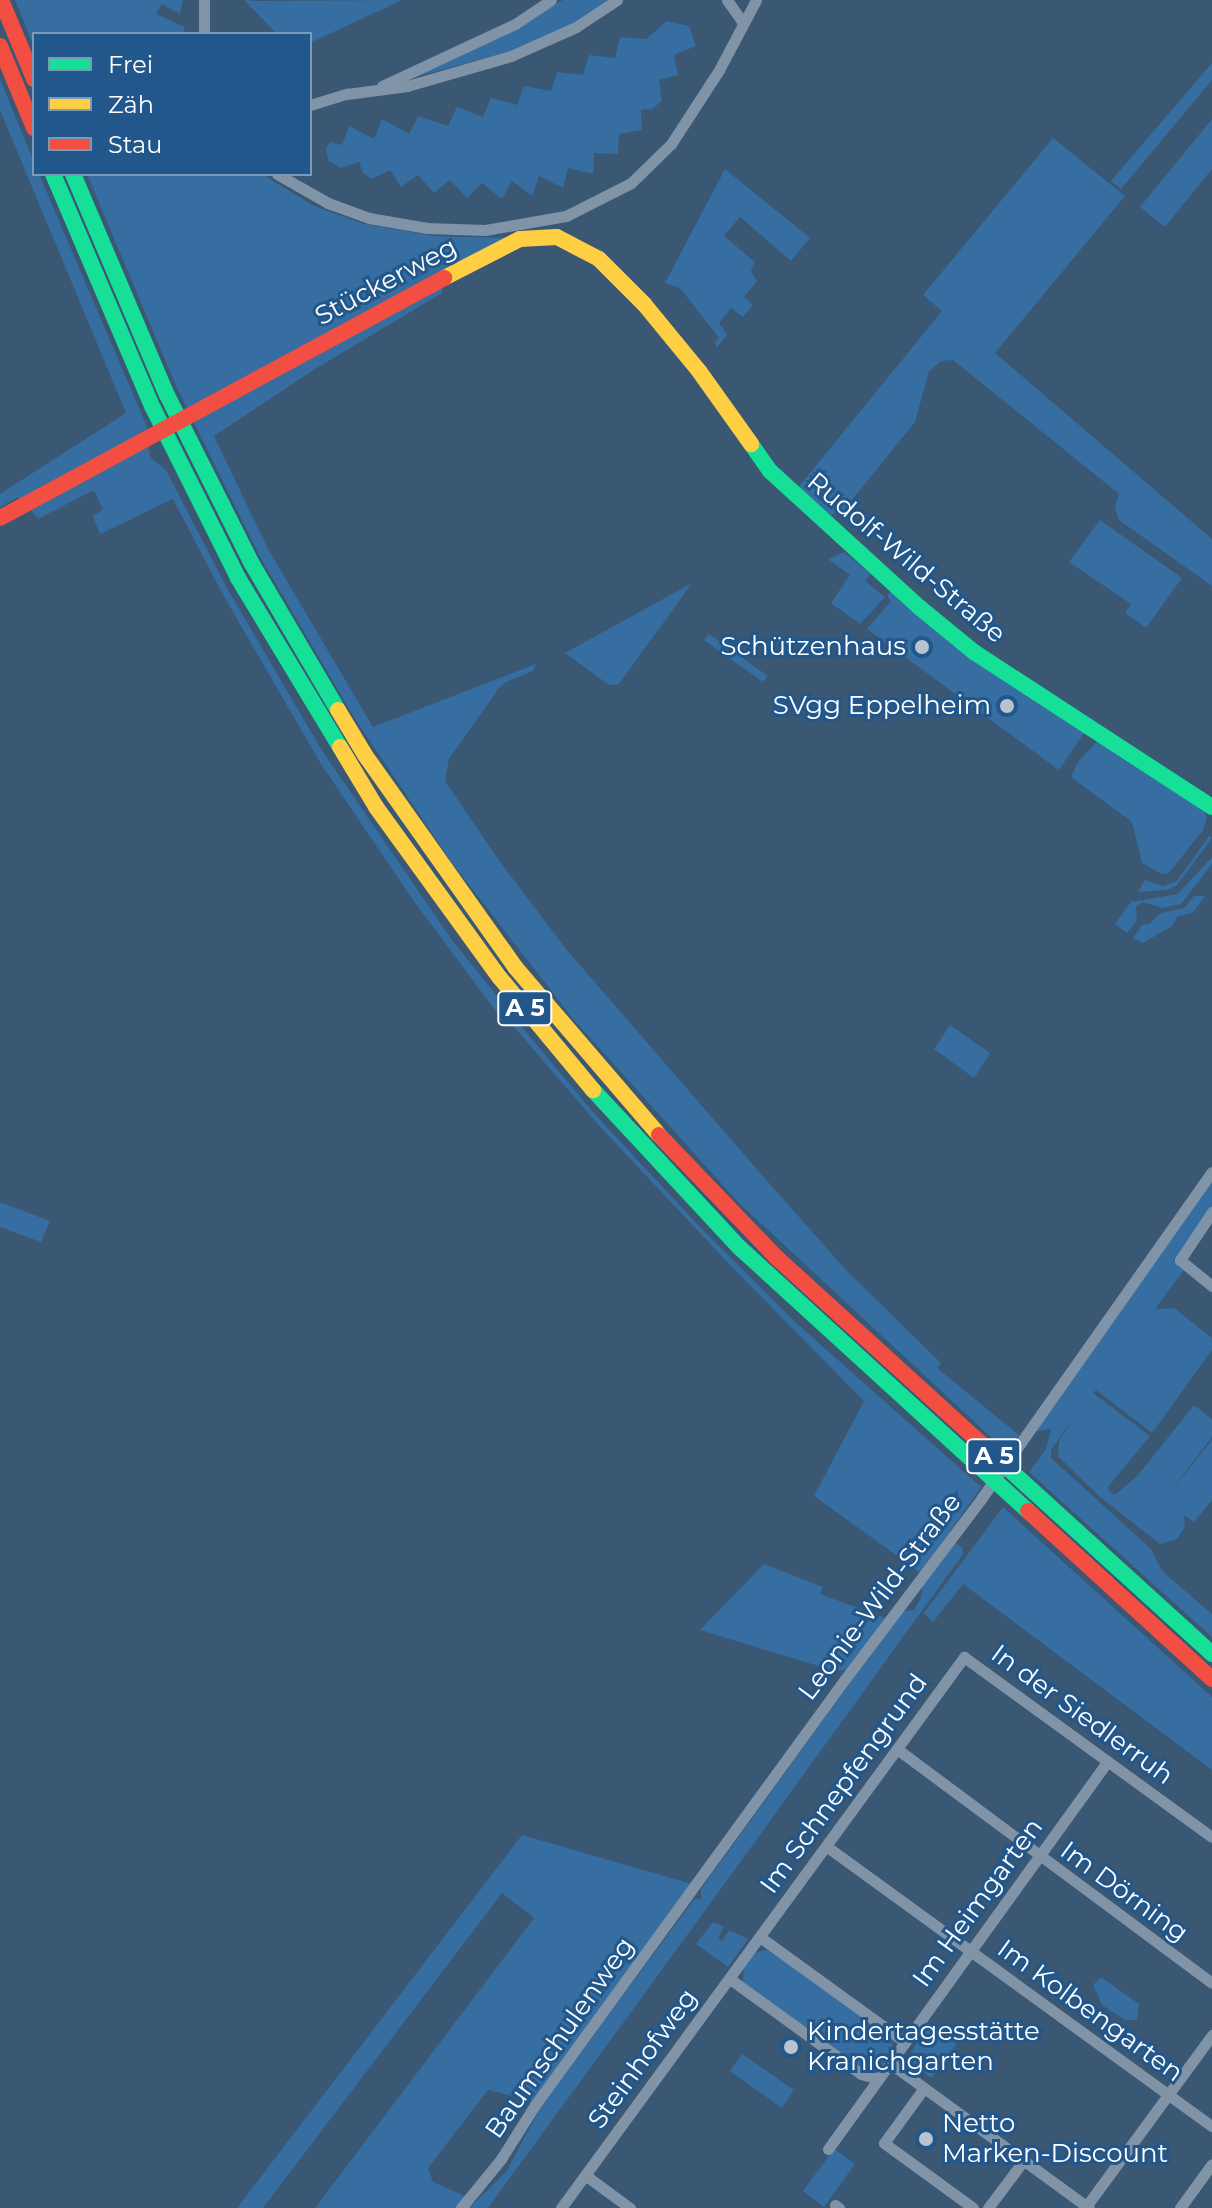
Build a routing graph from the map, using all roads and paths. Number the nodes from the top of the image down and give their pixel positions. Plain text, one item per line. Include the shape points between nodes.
1 (1, 0) edge
2 (204, 0) edge
3 (551, 0) edge
4 (617, 0) edge
5 (727, 0) edge
6 (756, 0) edge
7 (743, 23) junction
8 (204, 32) edge
9 (0, 46) edge
10 (32, 74) edge
11 (379, 88) junction
12 (312, 105) edge
13 (32, 123) edge
14 (54, 176) edge
15 (74, 176) edge
16 (281, 176) edge
17 (743, 435) joint
18 (0, 518) edge
19 (1212, 807) edge
20 (1212, 1172) edge
21 (1212, 1212) edge
22 (1212, 1286) edge
23 (1212, 1654) edge
24 (964, 1657) joint
25 (1212, 1679) edge
26 (897, 1749) junction
27 (1108, 1761) junction
28 (1212, 1837) edge
29 (826, 1846) junction
30 (1038, 1856) junction
31 (692, 1891) joint
32 (760, 1937) junction
33 (971, 1951) junction
34 (730, 1979) junction
35 (1212, 1983) edge
36 (1212, 2035) edge
37 (905, 2042) junction
38 (890, 2063) junction
39 (878, 2079) junction
40 (924, 2088) junction
41 (1168, 2094) junction
42 (1212, 2126) edge
43 (828, 2149) dead end
44 (1024, 2160) junction
45 (1212, 2164) edge
46 (585, 2175) junction
47 (1087, 2207) edge
48 (461, 2208) edge
49 (561, 2208) edge
50 (630, 2208) edge
51 (973, 2208) edge
52 (988, 2208) edge
53 (1180, 2208) edge

1 - 10 main road
2 - 8 street
3 - 11 street via 515,24
4 - 11 street via 576,27 511,56 407,86
5 - 7 street
6 - 7 street
7 - 16 street via 693,112 651,166 610,196 566,216 485,230 427,228 369,218 328,203
9 - 13 main road
11 - 12 street
14 - 25 main road, A 5 via 153,408 244,590 350,768 491,965 615,1116 740,1248
15 - 23 main road, A 5 via 167,395 258,576 391,796 515,967 667,1146 776,1257
17 - 18 main road, Stückerweg via 672,337 599,259 575,243 541,236 520,239 478,259
17 - 19 main road, Rudolf-Wild-Straße via 785,487 968,648
20 - 31 street, Leonie-Wild-Straße via 981,1499
21 - 22 street via 1180,1260
24 - 26 street, Im Schnepfengrund
24 - 27 street, In der Siedlerruh
26 - 29 street, Im Schnepfengrund
26 - 30 street, Im Dörning
27 - 28 street, In der Siedlerruh
27 - 30 street, Im Heimgarten
29 - 32 street, Im Schnepfengrund
29 - 33 street, Im Kolbengarten
30 - 33 street, Im Heimgarten
30 - 35 street, Im Dörning
31 - 48 street, Baumschulenweg
32 - 34 street, Steinhofweg
32 - 37 street
33 - 37 street, Im Heimgarten
33 - 41 street, Im Kolbengarten
34 - 39 street via 861,2074
34 - 46 street, Steinhofweg
36 - 41 street
37 - 38 street, Im Heimgarten
38 - 39 street, Im Heimgarten
38 - 40 street
39 - 43 street, Im Heimgarten
40 - 44 street
40 - 51 street via 884,2143
41 - 42 street, Im Kolbengarten
41 - 47 street
44 - 47 street
44 - 52 street
45 - 53 street
46 - 49 street, Steinhofweg
46 - 50 street

